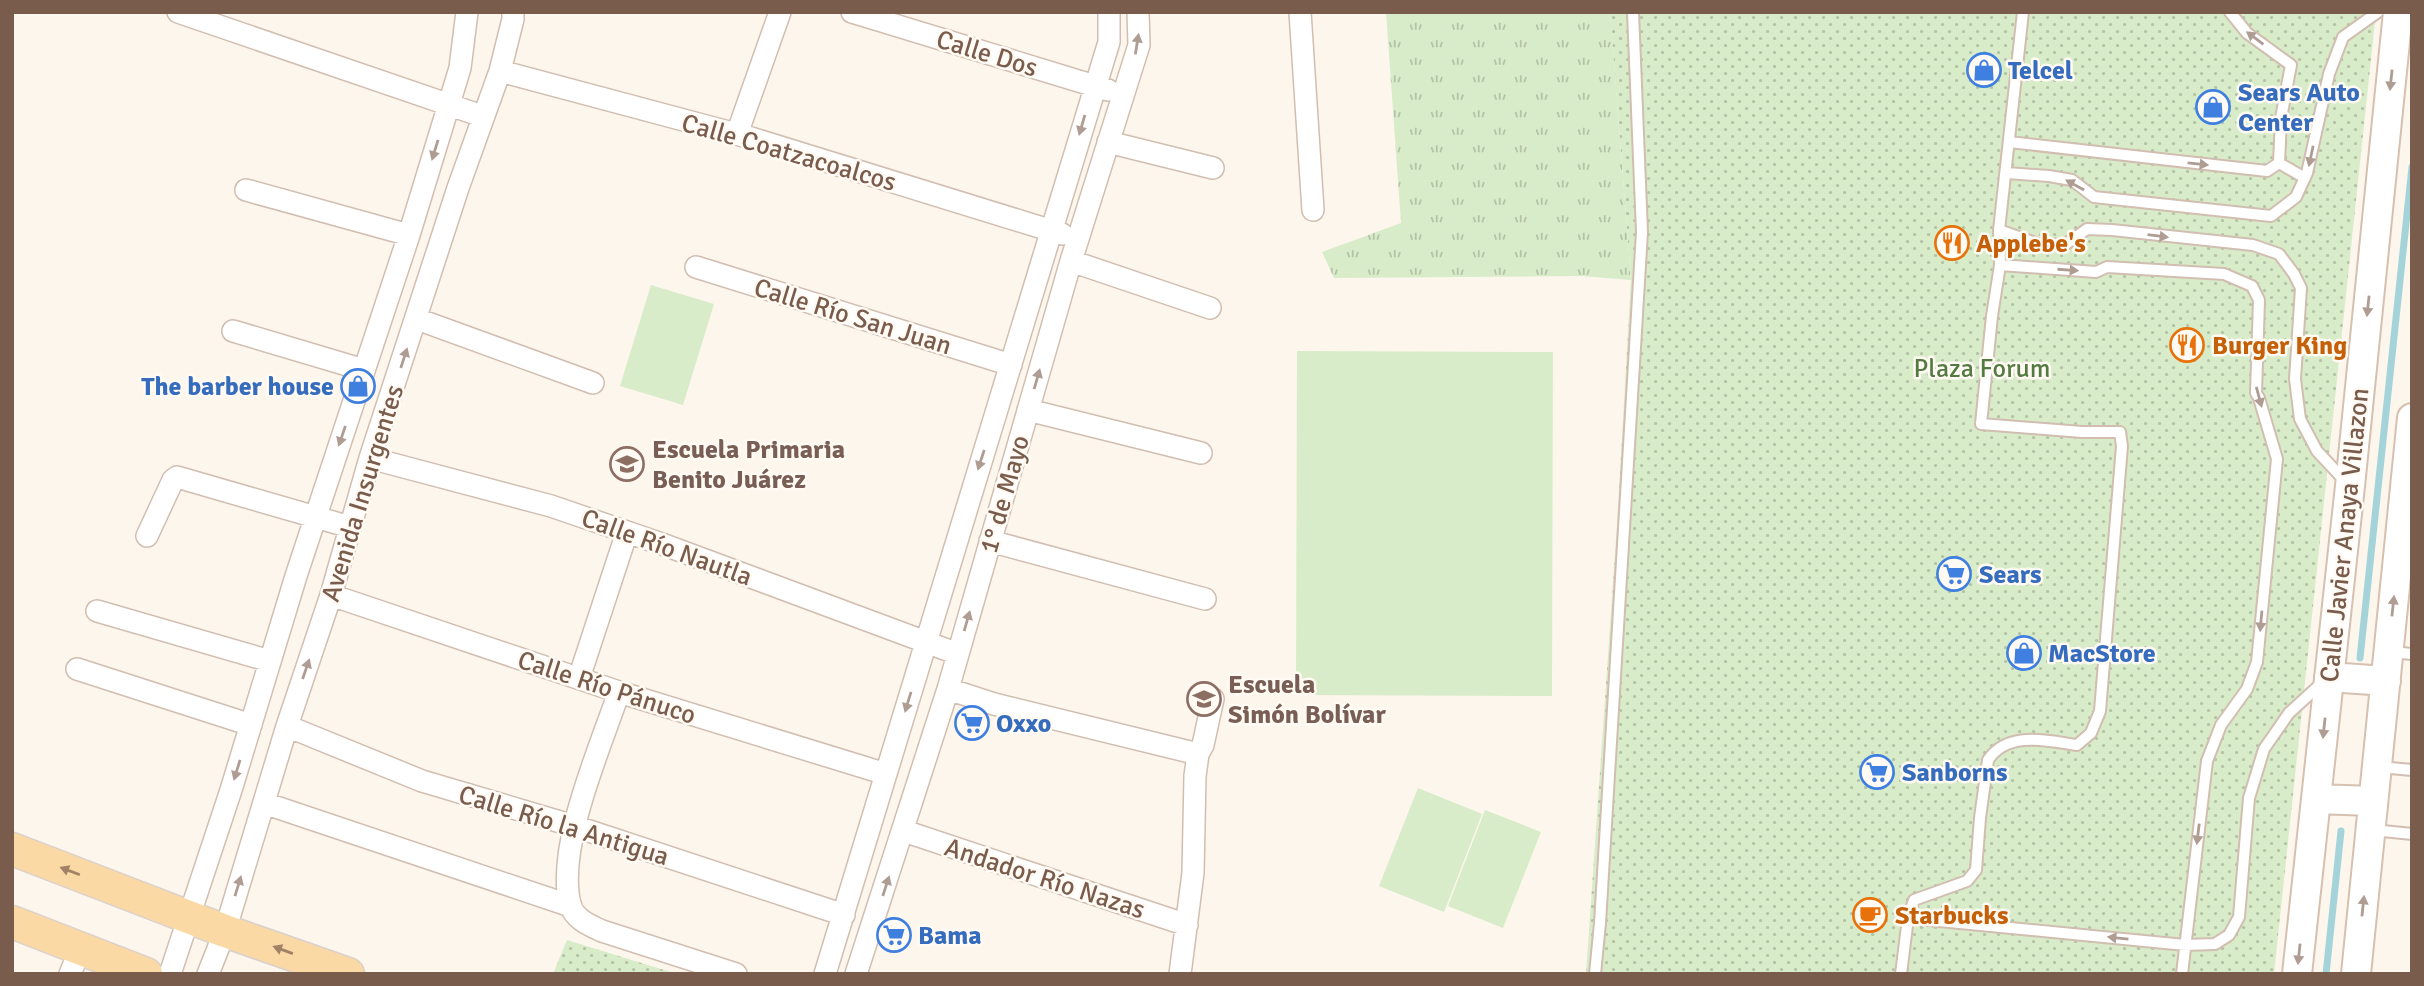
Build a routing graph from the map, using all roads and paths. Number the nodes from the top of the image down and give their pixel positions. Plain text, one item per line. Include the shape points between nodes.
1 (177, 12) edge
2 (467, 12) edge
3 (513, 12) edge
4 (780, 12) edge
5 (852, 12) edge
6 (1108, 12) edge
7 (1138, 12) edge
8 (1300, 12) edge
9 (1633, 12) edge
10 (2023, 12) edge
11 (2230, 12) edge
12 (2378, 12) edge
13 (2398, 12) edge
14 (499, 71) junction
15 (1094, 86) junction
16 (1122, 94) junction
17 (448, 105) junction
18 (482, 116) junction
19 (737, 134) junction
20 (1108, 142) junction
21 (2009, 142) junction
22 (2279, 163) junction
23 (1213, 167) dead end
24 (2007, 173) junction
25 (2305, 178) junction
26 (246, 190) dead end
27 (1313, 210) dead end
28 (1999, 230) junction
29 (1051, 231) junction
30 (409, 235) junction
31 (1077, 239) junction
32 (1071, 261) junction
33 (2000, 265) junction
34 (696, 267) dead end
35 (1210, 308) dead end
36 (417, 319) junction
37 (233, 331) dead end
38 (1011, 365) junction
39 (364, 370) junction
40 (593, 383) dead end
41 (1028, 410) junction
42 (2412, 418) edge
43 (1201, 453) dead end
44 (370, 458) junction
45 (2350, 486) junction
46 (315, 516) junction
47 (350, 527) junction
48 (627, 532) junction
49 (147, 536) dead end
50 (990, 541) junction
51 (331, 595) junction
52 (1205, 599) dead end
53 (97, 611) dead end
54 (926, 644) junction
55 (2400, 653) edge
56 (958, 654) junction
57 (270, 661) junction
58 (77, 669) dead end
59 (2329, 677) junction
60 (579, 678) junction
61 (2386, 681) junction
62 (948, 689) junction
63 (619, 692) junction
64 (1213, 699) dead end
65 (251, 725) junction
66 (287, 726) junction
67 (1200, 750) junction
68 (2376, 766) junction
69 (2412, 770) edge
70 (886, 774) junction
71 (2316, 799) junction
72 (2373, 801) junction
73 (264, 803) junction
74 (574, 826) junction
75 (2371, 829) junction
76 (904, 831) junction
77 (2412, 834) edge
78 (12, 849) edge
79 (570, 906) junction
80 (844, 915) junction
81 (190, 917) junction
82 (1908, 918) junction
83 (12, 922) edge
84 (1187, 925) junction
85 (225, 931) junction
86 (2185, 945) junction
87 (76, 960) edge
88 (146, 974) edge
89 (170, 974) edge
90 (208, 974) edge
91 (348, 974) edge
92 (736, 974) edge
93 (825, 974) edge
94 (856, 974) edge
95 (1180, 974) edge
96 (1595, 974) edge
97 (1901, 974) edge
98 (2182, 974) edge
99 (2297, 974) edge
100 (2356, 974) edge

1 - 17 street
2 - 17 street, Avenida Insurgentes via 460,68
3 - 14 street, Avenida Insurgentes
4 - 19 street
5 - 15 street, Calle Dos
6 - 15 street, 1° de Mayo via 1109,42
16 -> 7 street, 1° de Mayo via 1139,45
8 - 27 street
9 - 96 lane via 1642,232
10 - 21 lane
22 -> 11 lane via 2291,65 2247,33
12 -> 25 lane via 2343,37 2329,74
13 -> 45 street, Calle Javier Anaya Villazon
14 - 18 street, Avenida Insurgentes
14 - 19 street, Calle Coatzacoalcos
15 - 16 street, Calle Dos
15 -> 29 street, 1° de Mayo
16 - 20 street, 1° de Mayo
17 - 18 street
17 -> 30 street, Avenida Insurgentes
18 - 36 street, Avenida Insurgentes
19 - 29 street, Calle Coatzacoalcos
20 - 23 street
20 - 31 street, 1° de Mayo
21 -> 22 lane via 2267,171
21 - 24 lane
22 - 25 lane
25 -> 24 lane via 2296,197 2271,216 2094,197 2072,180
24 - 28 lane
26 - 30 street
28 - 33 lane
28 -> 45 lane via 2041,245 2066,244 2087,229 2253,245 2279,254 2301,288 2295,379 2300,419 2317,451
29 - 31 street, Calle Coatzacoalcos
29 - 38 street, 1° de Mayo
30 - 39 street, Avenida Insurgentes
31 - 32 street, 1° de Mayo
32 - 35 street
41 -> 32 street, 1° de Mayo
33 - 82 lane via 1981,424 2120,432 2100,711 2091,733 2077,745 2032,738 1993,752 1988,760 1976,870 1967,881 1917,897
33 -> 86 lane via 2224,274 2252,286 2259,300 2256,393 2277,460 2257,662 2247,689 2221,725 2207,761
34 - 38 street, Calle Río San Juan
36 - 40 street
44 -> 36 street, Avenida Insurgentes
37 - 39 street
38 -> 54 street, 1° de Mayo
39 -> 46 street, Avenida Insurgentes
41 - 43 street
41 - 50 street, 1° de Mayo
55 -> 42 street
44 - 47 street, Avenida Insurgentes
44 - 48 street, Calle Río Nautla via 551,506
45 - 59 street, Calle Javier Anaya Villazon
46 - 47 street
46 - 49 street via 177,477
46 - 57 street, Avenida Insurgentes
47 - 51 street, Avenida Insurgentes
48 - 54 street, Calle Río Nautla
48 - 60 street
50 - 52 street
56 -> 50 street, 1° de Mayo
51 - 60 street, Calle Río Pánuco
66 -> 51 street, Avenida Insurgentes
53 - 57 street
54 - 56 street, Calle Río Nautla
54 -> 70 street, 1° de Mayo
55 - 61 street
56 - 62 street, 1° de Mayo
57 - 65 street, Avenida Insurgentes
58 - 65 street
59 - 61 street
59 -> 71 street, Calle Javier Anaya Villazon
59 - 86 lane via 2289,713 2264,749 2249,798 2239,917 2229,935 2215,944
60 - 63 street, Calle Río Pánuco
61 - 68 street
62 - 67 street via 994,704
62 - 76 street, 1° de Mayo
63 - 70 street, Calle Río Pánuco
63 - 74 street
64 - 67 street
65 -> 81 street, Avenida Insurgentes
66 - 73 street, Avenida Insurgentes
66 - 74 street, Calle Río la Antigua via 422,781
67 - 84 street
68 - 69 lane
68 - 72 street
70 - 80 street, 1° de Mayo
71 - 72 street
71 -> 99 street, Calle Javier Anaya Villazon
72 - 75 street
73 - 79 street
85 -> 73 street, Avenida Insurgentes
74 - 79 street
74 - 80 street, Calle Río la Antigua
75 - 77 lane
100 -> 75 street
76 - 84 street, Andador Río Nazas
94 -> 76 street, 1° de Mayo
81 -> 78 main road
79 - 92 street via 582,922 602,931
80 - 93 street, 1° de Mayo
81 - 85 main road
81 - 89 street, Avenida Insurgentes
86 -> 82 lane
82 - 97 lane
83 - 87 main road
84 - 95 street
85 - 90 street, Avenida Insurgentes
91 -> 85 main road
86 - 98 lane
87 - 88 main road

